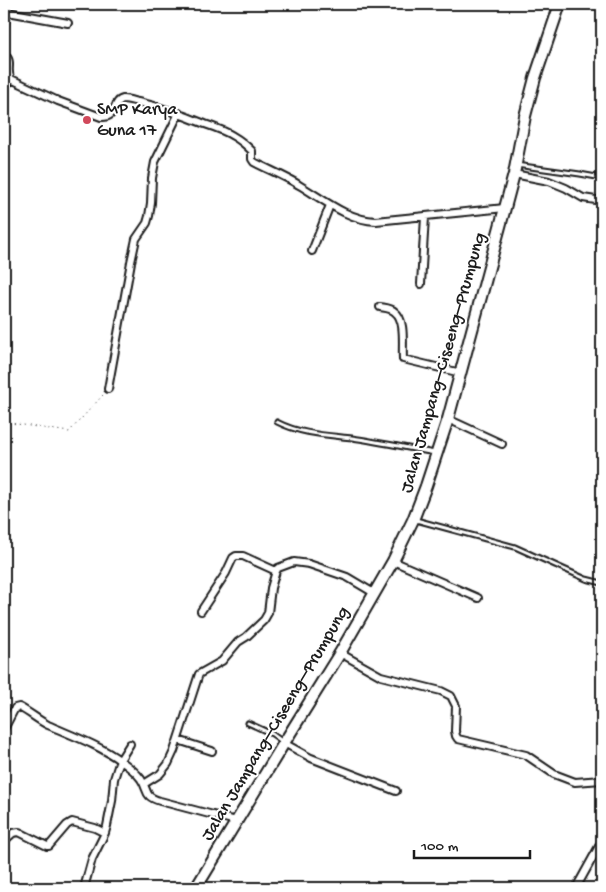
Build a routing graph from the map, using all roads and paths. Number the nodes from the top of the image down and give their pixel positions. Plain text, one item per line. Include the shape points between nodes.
1 (9, 4) edge
2 (560, 4) edge
3 (8, 12) junction
4 (68, 23) dead end
5 (4, 27) edge
6 (4, 54) edge
7 (11, 79) junction
8 (4, 89) edge
9 (179, 114) junction
10 (515, 170) junction
11 (602, 178) edge
12 (602, 201) edge
13 (330, 204) junction
14 (505, 208) junction
15 (425, 217) junction
16 (312, 252) dead end
17 (421, 284) dead end
18 (380, 307) dead end
19 (461, 373) junction
20 (108, 389) joint
21 (448, 419) junction
22 (4, 422) edge
23 (277, 422) dead end
24 (502, 444) dead end
25 (437, 453) junction
26 (413, 520) junction
27 (393, 561) junction
28 (276, 571) junction
29 (602, 583) edge
30 (374, 593) junction
31 (478, 598) dead end
32 (201, 611) dead end
33 (340, 653) junction
34 (248, 723) dead end
35 (4, 729) edge
36 (178, 740) junction
37 (284, 743) junction
38 (130, 744) dead end
39 (212, 751) dead end
40 (120, 760) junction
41 (602, 780) edge
42 (144, 784) junction
43 (396, 791) dead end
44 (236, 821) junction
45 (105, 833) junction
46 (4, 841) edge
47 (602, 841) edge
48 (84, 888) edge
49 (196, 888) edge
50 (576, 888) edge

1 - 3 street
2 - 10 main road, Jalan Jampang–Ciseeng–Prumpung via 535,78
3 - 4 street
3 - 5 street
6 - 7 street via 8,58
7 - 8 street
7 - 9 street via 101,117 112,114 123,99
9 - 13 street via 232,135 252,151 254,162
9 - 20 street via 155,162 149,216 136,239
10 - 11 lane
10 - 12 street via 566,188 583,198
10 - 14 main road, Jalan Jampang–Ciseeng–Prumpung
13 - 15 street via 371,221
13 - 16 street
14 - 15 street
14 - 19 main road, Jalan Jampang–Ciseeng–Prumpung
15 - 17 street
18 - 19 street via 390,309 401,318 403,359
19 - 21 main road, Jalan Jampang–Ciseeng–Prumpung
20 - 22 path via 69,432
21 - 24 street
21 - 25 main road, Jalan Jampang–Ciseeng–Prumpung
23 - 25 lane via 306,432
25 - 26 main road, Jalan Jampang–Ciseeng–Prumpung
26 - 27 main road, Jalan Jampang–Ciseeng–Prumpung
26 - 29 lane via 515,547
27 - 30 main road, Jalan Jampang–Ciseeng–Prumpung
27 - 31 street
28 - 30 street via 294,562 309,564 347,577
28 - 32 street via 236,556
28 - 36 street via 264,620 222,661 199,674
30 - 33 main road, Jalan Jampang–Ciseeng–Prumpung
33 - 37 main road, Jalan Jampang–Ciseeng–Prumpung
33 - 41 street via 381,676 451,696 456,706 455,731 458,739 526,755 554,774 575,782
34 - 37 lane
35 - 40 street via 18,707
36 - 39 street
36 - 42 street via 168,764 160,774
37 - 43 street via 311,758
37 - 44 main road, Jalan Jampang–Ciseeng–Prumpung
38 - 40 street
40 - 42 street
40 - 45 street
42 - 44 street via 148,795 155,799
44 - 49 main road, Jalan Jampang–Ciseeng–Prumpung
45 - 46 street via 72,822 49,846 19,832
45 - 48 street via 92,858
47 - 50 street

